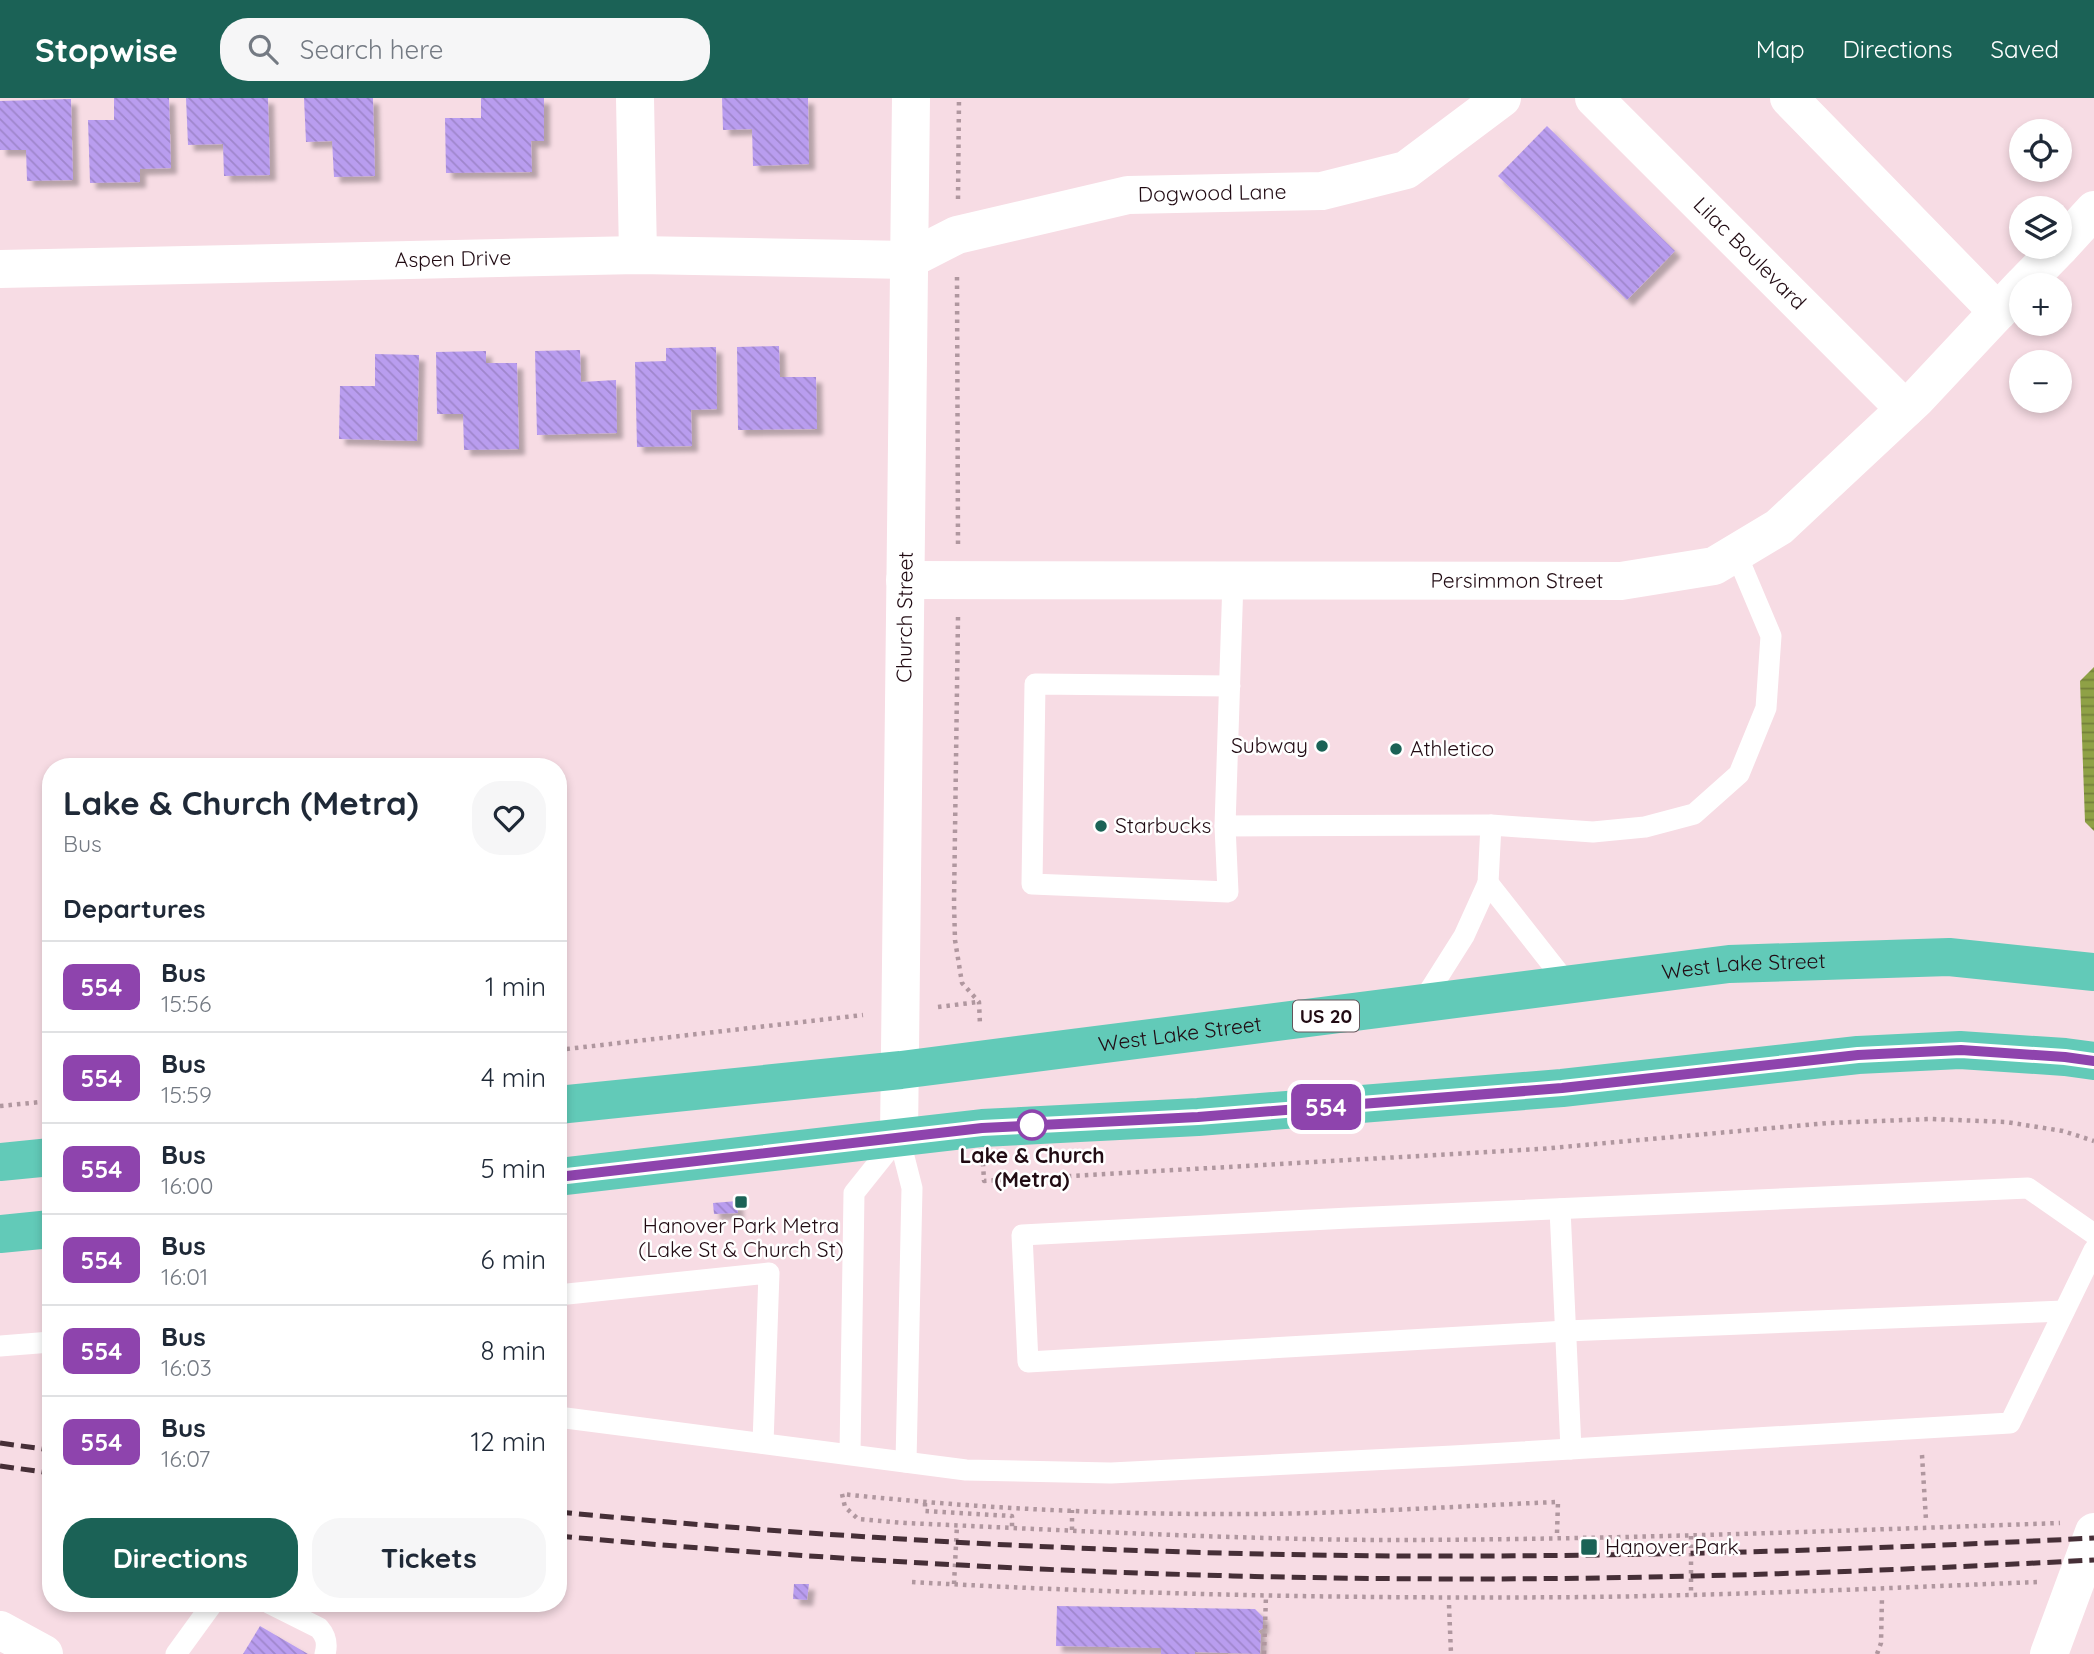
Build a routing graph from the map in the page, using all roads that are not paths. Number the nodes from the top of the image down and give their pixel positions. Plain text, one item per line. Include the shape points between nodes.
1 (635, 98) edge
2 (911, 98) edge
3 (1502, 98) edge
4 (1594, 98) edge
5 (1789, 98) edge
6 (2094, 210) edge
7 (2072, 234) edge
8 (638, 255) junction
9 (2048, 259) edge
10 (908, 260) junction
11 (0, 269) edge
12 (2035, 273) edge
13 (2009, 291) edge
14 (2009, 300) edge
15 (1905, 409) junction
16 (1736, 553) junction
17 (905, 580) junction
18 (1233, 580) junction
19 (1230, 686) junction
20 (1491, 825) junction
21 (1226, 826) junction
22 (1488, 883) junction
23 (2094, 972) edge
24 (1569, 986) junction
25 (1421, 1004) junction
26 (2094, 1061) edge
27 (901, 1070) junction
28 (567, 1104) edge
29 (899, 1137) junction
30 (42, 1158) edge
31 (0, 1162) edge
32 (567, 1176) edge
33 (1560, 1209) junction
34 (42, 1230) edge
35 (0, 1234) edge
36 (2094, 1234) edge
37 (2094, 1250) edge
38 (567, 1295) edge
39 (2064, 1311) junction
40 (1566, 1331) junction
41 (42, 1343) edge
42 (0, 1346) edge
43 (567, 1418) edge
44 (763, 1443) junction
45 (1570, 1449) junction
46 (850, 1453) junction
47 (906, 1462) junction
48 (2081, 1527) edge
49 (206, 1612) edge
50 (288, 1612) edge
51 (0, 1630) edge
52 (44, 1654) edge
53 (176, 1654) edge
54 (325, 1654) edge
55 (2049, 1654) edge

1 - 8 street
2 - 10 street, Church Street
3 - 10 street, Dogwood Lane via 1406,170 1322,191 1128,195 957,234
4 - 15 street, Lilac Boulevard
5 - 13 street
6 - 7 street, Persimmon Street
8 - 10 street, Aspen Drive
8 - 11 street, Aspen Drive
9 - 12 street, Persimmon Street
10 - 17 street, Church Street
14 - 15 street, Persimmon Street
15 - 16 street, Persimmon Street via 1779,527
16 - 18 street, Persimmon Street via 1714,566 1621,581
16 - 20 lane via 1771,636 1766,708 1740,774 1694,814 1645,827 1592,832
17 - 18 street, Persimmon Street
17 - 27 street, Church Street
18 - 19 lane
19 - 21 lane
19 - 21 lane via 1035,684 1032,884 1228,892
20 - 21 lane
20 - 22 lane
22 - 24 lane
22 - 25 lane via 1464,936
23 - 24 highway, West Lake Street / US 20 via 1949,957 1729,964
24 - 25 highway, West Lake Street / US 20
25 - 27 highway, West Lake Street / US 20
26 - 29 highway via 1961,1050 1858,1055 1562,1088
27 - 28 highway, West Lake Street / US 20
27 - 29 street, Church Street
29 - 32 highway
29 - 46 lane via 854,1193
29 - 47 lane via 912,1188
30 - 31 highway
33 - 36 lane via 2028,1188
33 - 40 lane
33 - 40 lane via 1022,1236 1028,1362
34 - 35 highway
37 - 39 lane
38 - 44 lane via 769,1273
39 - 40 lane
39 - 45 lane via 2010,1423
40 - 45 lane
41 - 42 lane
43 - 44 lane
44 - 46 lane
45 - 47 lane via 1111,1473 974,1470
46 - 47 lane
48 - 55 street
49 - 53 lane
50 - 54 lane via 319,1628 325,1635
51 - 52 street

